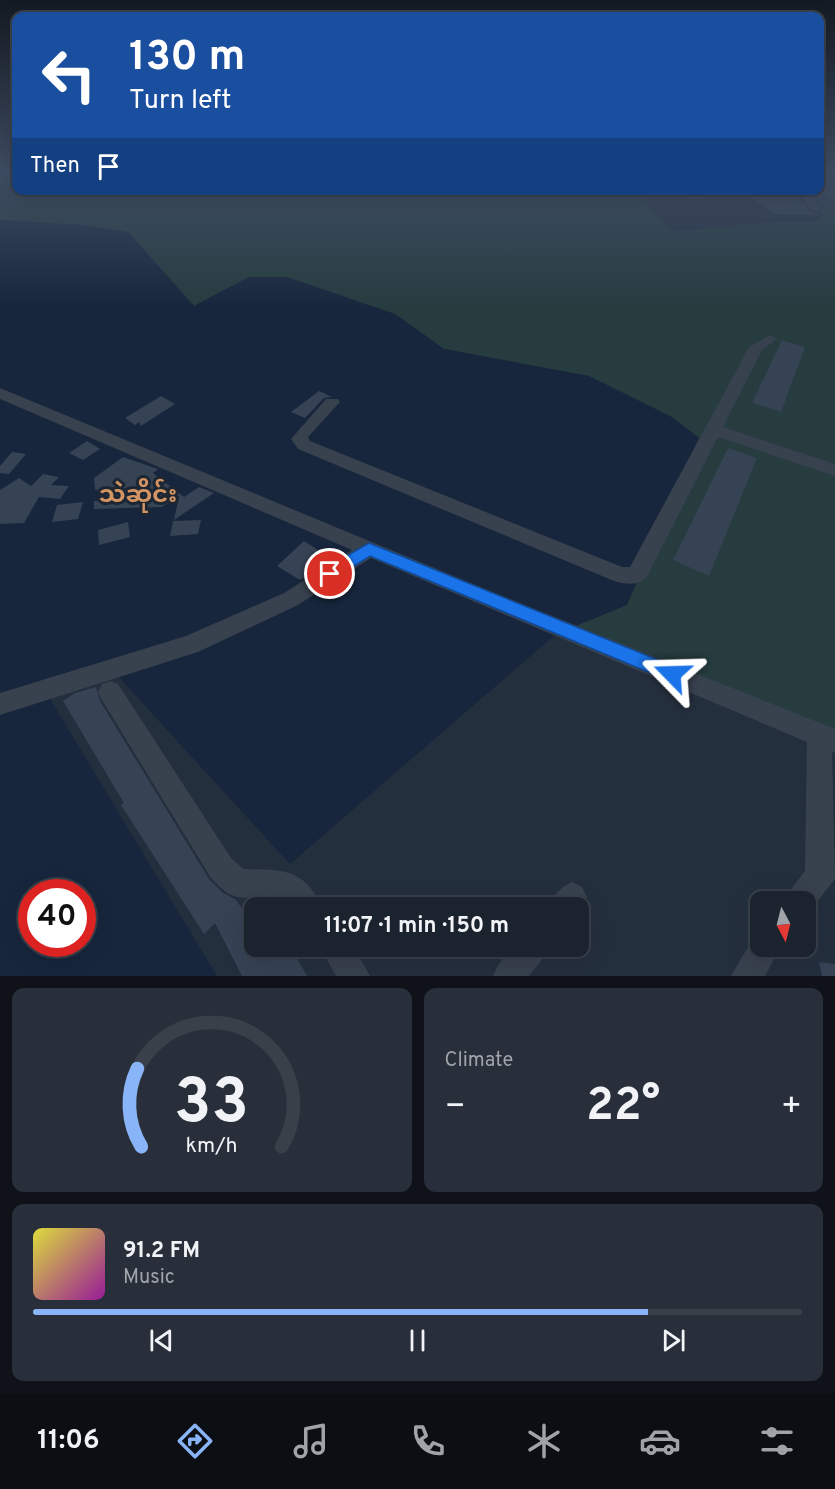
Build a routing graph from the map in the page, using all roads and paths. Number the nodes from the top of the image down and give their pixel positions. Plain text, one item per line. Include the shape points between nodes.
1 (770, 339) dead end
2 (0, 393) edge
3 (332, 402) dead end
4 (715, 430) junction
5 (835, 470) edge
6 (369, 549) junction
7 (111, 692) dead end
8 (0, 704) edge
9 (827, 737) edge
10 (827, 864) edge
11 (807, 891) edge
12 (300, 897) edge
13 (341, 957) edge
14 (524, 957) edge
15 (354, 976) edge
16 (509, 976) edge

1 - 4 street via 756,347
2 - 6 street
3 - 4 street via 302,434 299,439 304,445 621,574 635,576
4 - 5 street
6 - 8 street via 291,599 190,645
6 - 9 street
7 - 12 street via 222,868 237,883 276,884 295,890
9 - 10 street
10 - 11 street
13 - 15 street
14 - 16 street

